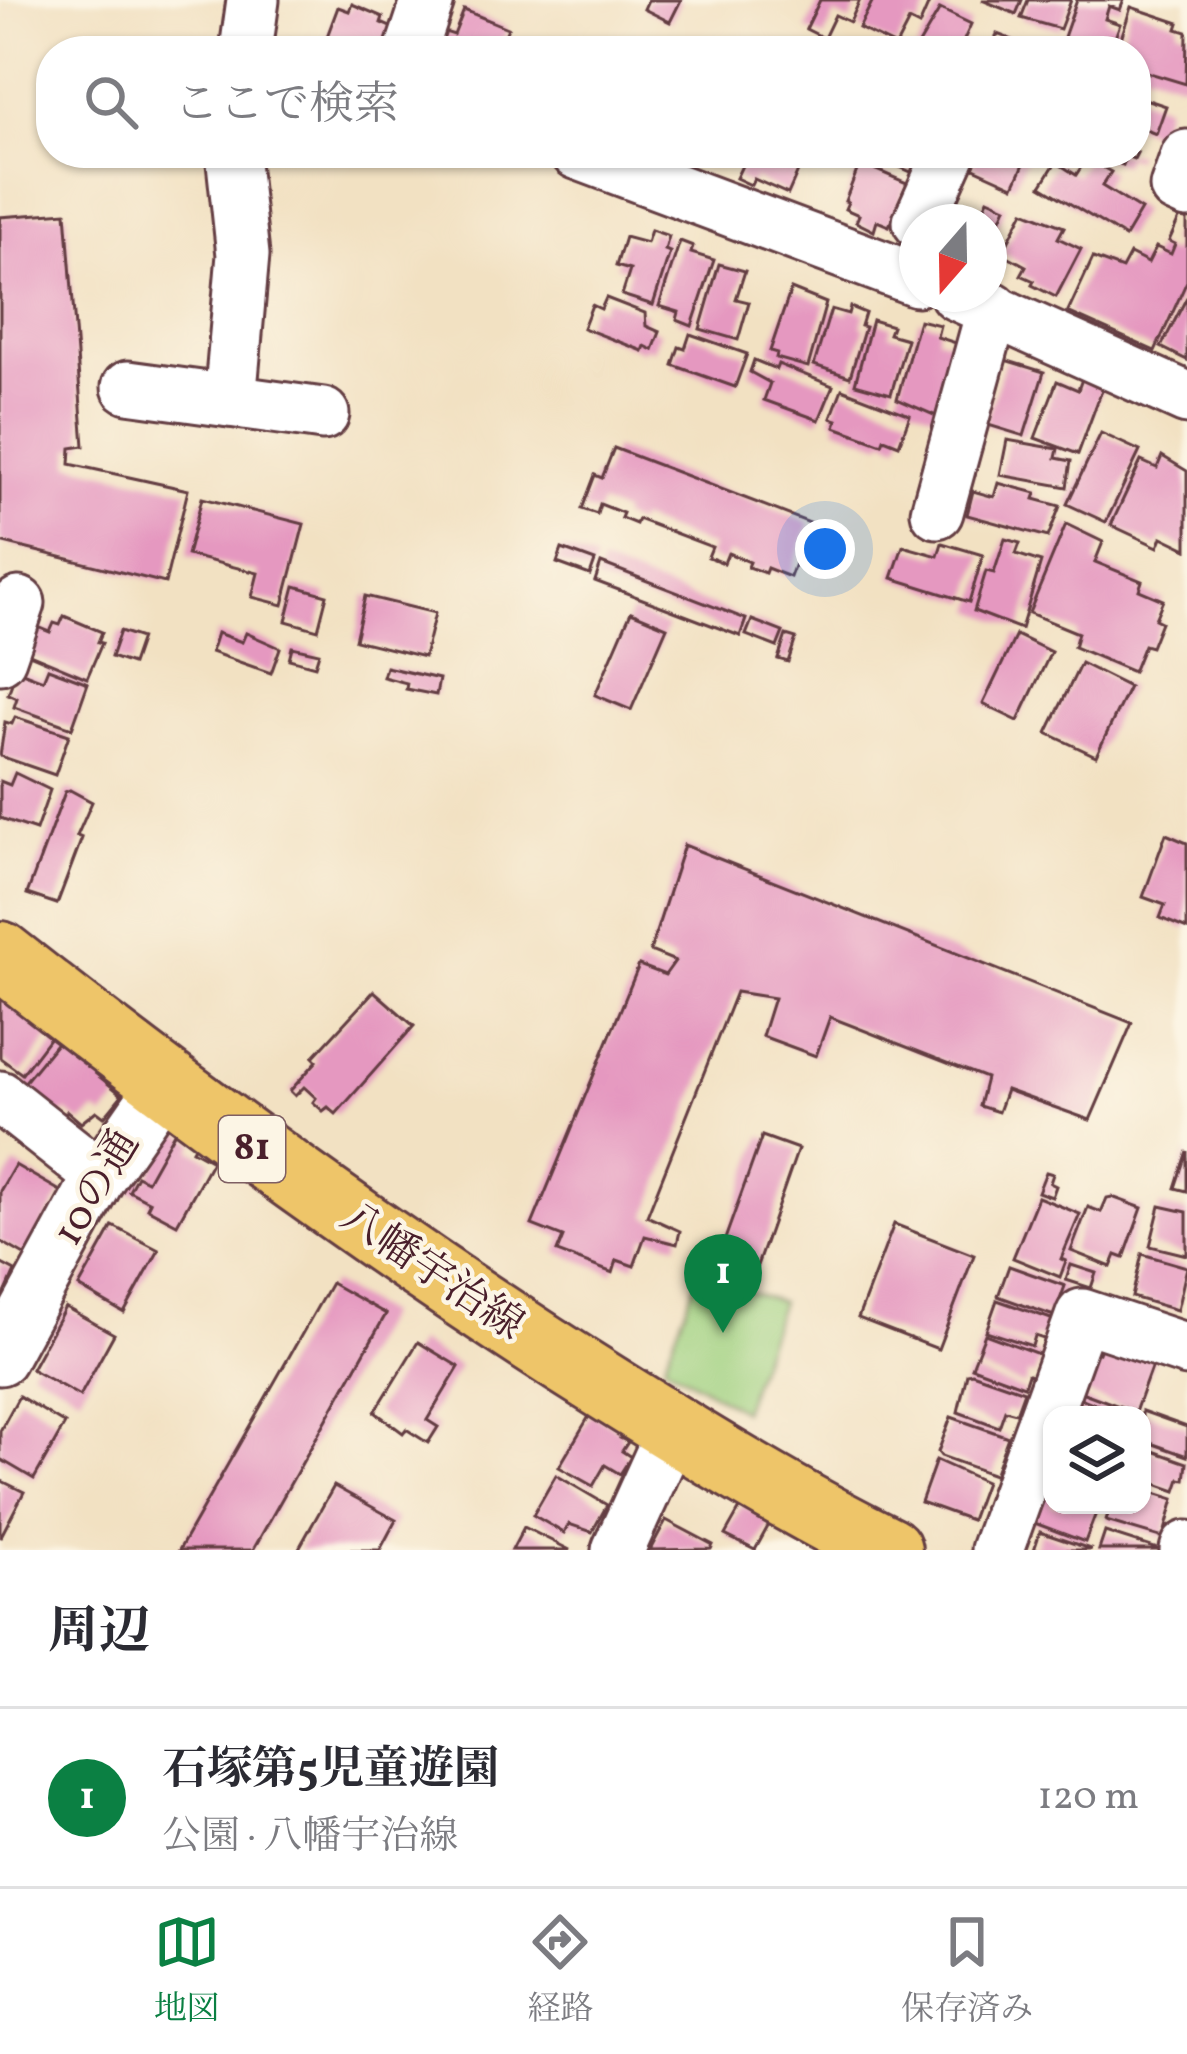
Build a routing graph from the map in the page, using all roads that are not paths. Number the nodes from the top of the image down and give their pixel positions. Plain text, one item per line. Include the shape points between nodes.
1 (253, 0) edge
2 (428, 0) edge
3 (248, 36) edge
4 (417, 36) edge
5 (1187, 156) edge
6 (234, 168) edge
7 (629, 168) edge
8 (944, 168) edge
9 (1187, 192) edge
10 (931, 204) edge
11 (899, 246) edge
12 (972, 312) edge
13 (998, 312) edge
14 (128, 387) dead end
15 (1187, 398) edge
16 (230, 400) junction
17 (323, 414) dead end
18 (937, 512) dead end
19 (19, 603) dead end
20 (0, 658) edge
21 (0, 956) edge
22 (164, 1084) junction
23 (0, 1097) edge
24 (100, 1176) junction
25 (1187, 1350) edge
26 (0, 1359) edge
27 (674, 1429) junction
28 (618, 1550) edge
29 (889, 1550) edge
30 (997, 1550) edge

1 - 3 street
2 - 4 street
5 - 9 street via 1175,188
6 - 16 street via 243,255
7 - 11 street
8 - 10 street
12 - 18 street
13 - 15 street
14 - 16 street
16 - 17 street
19 - 20 street
21 - 22 main road, 八幡宇治線 / 81
22 - 24 street, 10の通
22 - 27 main road, 八幡宇治線 / 81 via 330,1207
23 - 24 street
24 - 26 street, 10の通
25 - 30 street via 1082,1316
27 - 28 street
27 - 29 main road, 八幡宇治線 / 81

